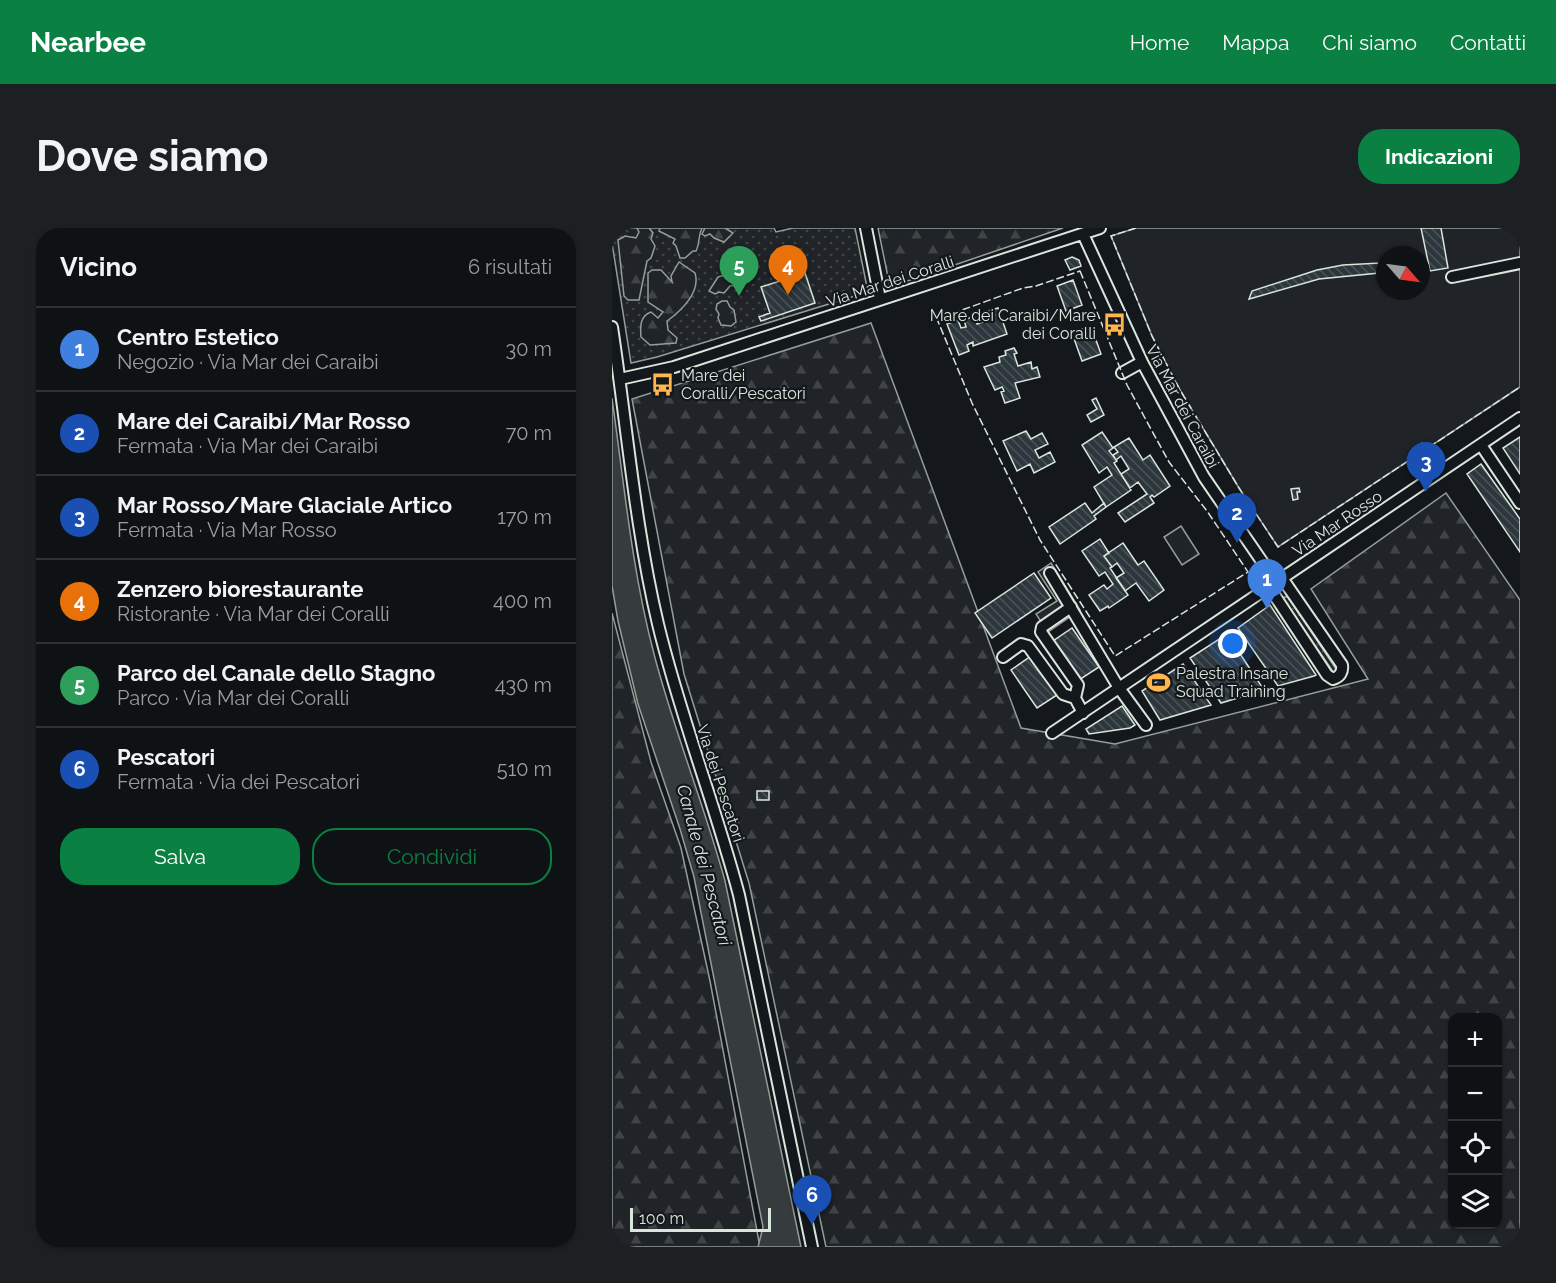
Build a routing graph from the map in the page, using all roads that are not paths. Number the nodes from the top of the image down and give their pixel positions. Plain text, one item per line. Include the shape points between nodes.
1 (866, 228) edge
2 (1100, 228) edge
3 (1083, 234) junction
4 (1520, 263) edge
5 (1452, 277) dead end
6 (880, 300) junction
7 (612, 327) edge
8 (1142, 362) junction
9 (1122, 373) dead end
10 (620, 379) junction
11 (1520, 418) edge
12 (1481, 445) junction
13 (1520, 503) edge
14 (1050, 573) dead end
15 (1275, 582) junction
16 (1071, 607) junction
17 (1003, 657) dead end
18 (1119, 688) junction
19 (1076, 698) junction
20 (1083, 713) junction
21 (1146, 725) dead end
22 (1052, 733) dead end
23 (812, 1247) edge

1 - 6 street
2 - 3 street, Via Mar dei Coralli
3 - 6 street, Via Mar dei Coralli
3 - 8 street, Via Mar dei Caraibi
4 - 5 street
6 - 10 street, Via Mar dei Coralli via 674,367
7 - 10 street, Via dei Pescatori
8 - 9 street
8 - 15 street, Via Mar dei Caraibi via 1207,483
10 - 23 street, Via dei Pescatori via 653,602 678,699 740,895
11 - 12 street, Via Mar Rosso
12 - 13 street
12 - 15 street, Via Mar Rosso
14 - 16 street
15 - 15 street, Via Mar dei Caraibi via 1327,675 1339,677 1342,665
15 - 18 street, Via Mar Rosso
16 - 18 street
16 - 19 street via 1042,627 1041,632 1078,685
17 - 19 street via 1021,644 1029,645 1063,694
18 - 20 street, Via Mar Rosso
18 - 21 street
19 - 20 street
20 - 22 street, Via Mar Rosso

